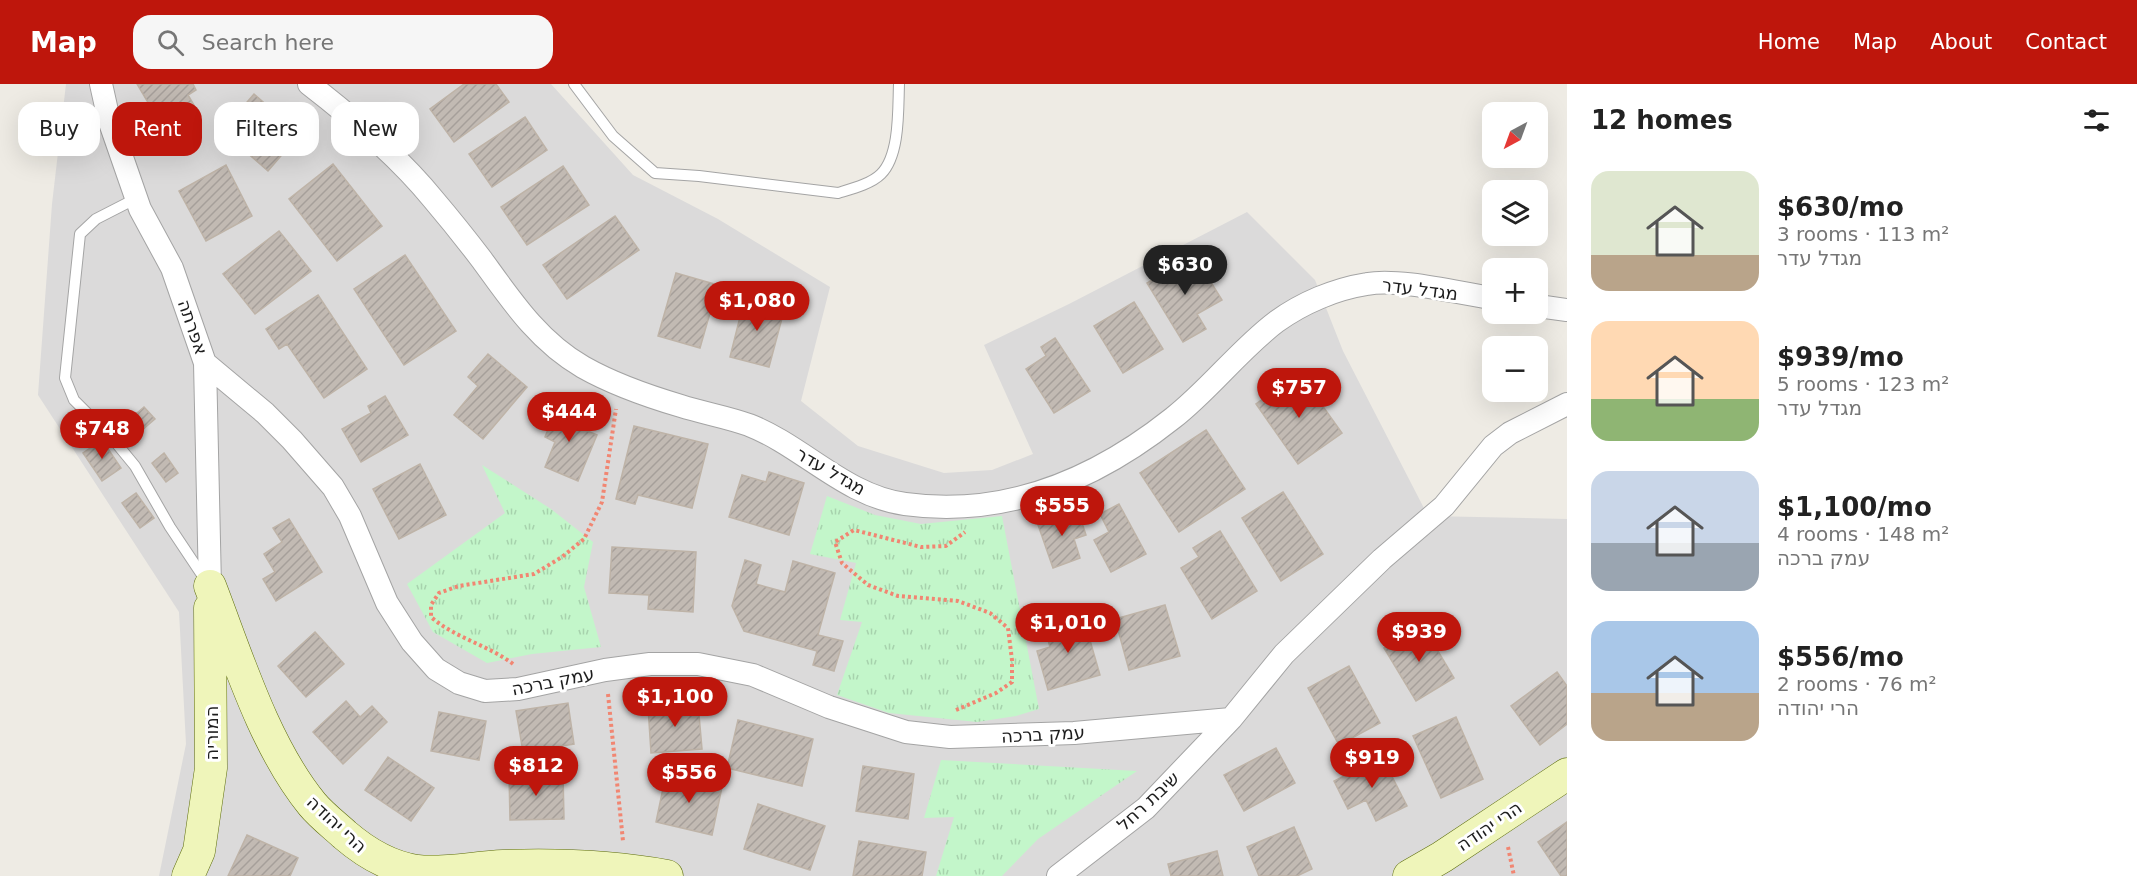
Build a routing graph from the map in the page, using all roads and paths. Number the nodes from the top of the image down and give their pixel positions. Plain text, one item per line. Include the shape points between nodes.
1 (101, 84) edge
2 (309, 84) edge
3 (574, 84) edge
4 (899, 84) edge
5 (137, 198) junction
6 (1482, 296) edge
7 (1548, 307) edge
8 (1567, 310) edge
9 (205, 363) junction
10 (619, 385) junction
11 (1567, 404) edge
12 (984, 505) junction
13 (210, 586) junction
14 (605, 670) junction
15 (518, 689) junction
16 (1231, 719) junction
17 (906, 732) junction
18 (1567, 774) edge
19 (626, 869) junction
20 (188, 876) edge
21 (667, 876) edge
22 (1058, 876) edge
23 (1409, 876) edge

1 - 5 street, אפרתה via 109,120
2 - 10 street, מגדל עדר via 363,129 429,195 527,322 552,346
3 - 4 lane via 613,136 655,172 838,193 881,174 893,154
5 - 9 street, אפרתה via 172,268
5 - 13 lane via 96,219 80,234 65,378 74,400 135,466
6 - 12 street, מגדל עדר via 1402,284 1370,283 1337,291 1276,322 1173,418 1123,453 1055,489
7 - 8 street
9 - 13 street, אפרתה
9 - 15 street, עמק ברכה via 265,413 333,487 350,516 387,603 412,642 436,669 459,683 485,691
10 - 12 street, מגדל עדר via 750,426 780,440 858,489 901,504 951,508
10 - 15 path via 602,502 584,539 534,574 459,586 439,593 431,605 431,617 441,626 518,667
11 - 16 street via 1493,446 1444,506 1382,559 1284,654
12 - 17 path via 971,528 946,546 921,547 854,530 835,542 842,563 868,585 898,597 958,601 990,613 1008,628 1012,682 996,693
13 - 19 street, הרי יהודה via 249,689 289,770 312,804 372,856 418,871 530,865
13 - 20 street, המוריה via 211,768 199,851
14 - 15 street, עמק ברכה
14 - 17 street, עמק ברכה via 650,664 698,664 753,675 829,707
14 - 19 path
16 - 17 street, עמק ברכה via 992,737
16 - 22 street, שיבת רחל via 1146,808
18 - 23 street, הרי יהודה
19 - 21 street, הרי יהודה

